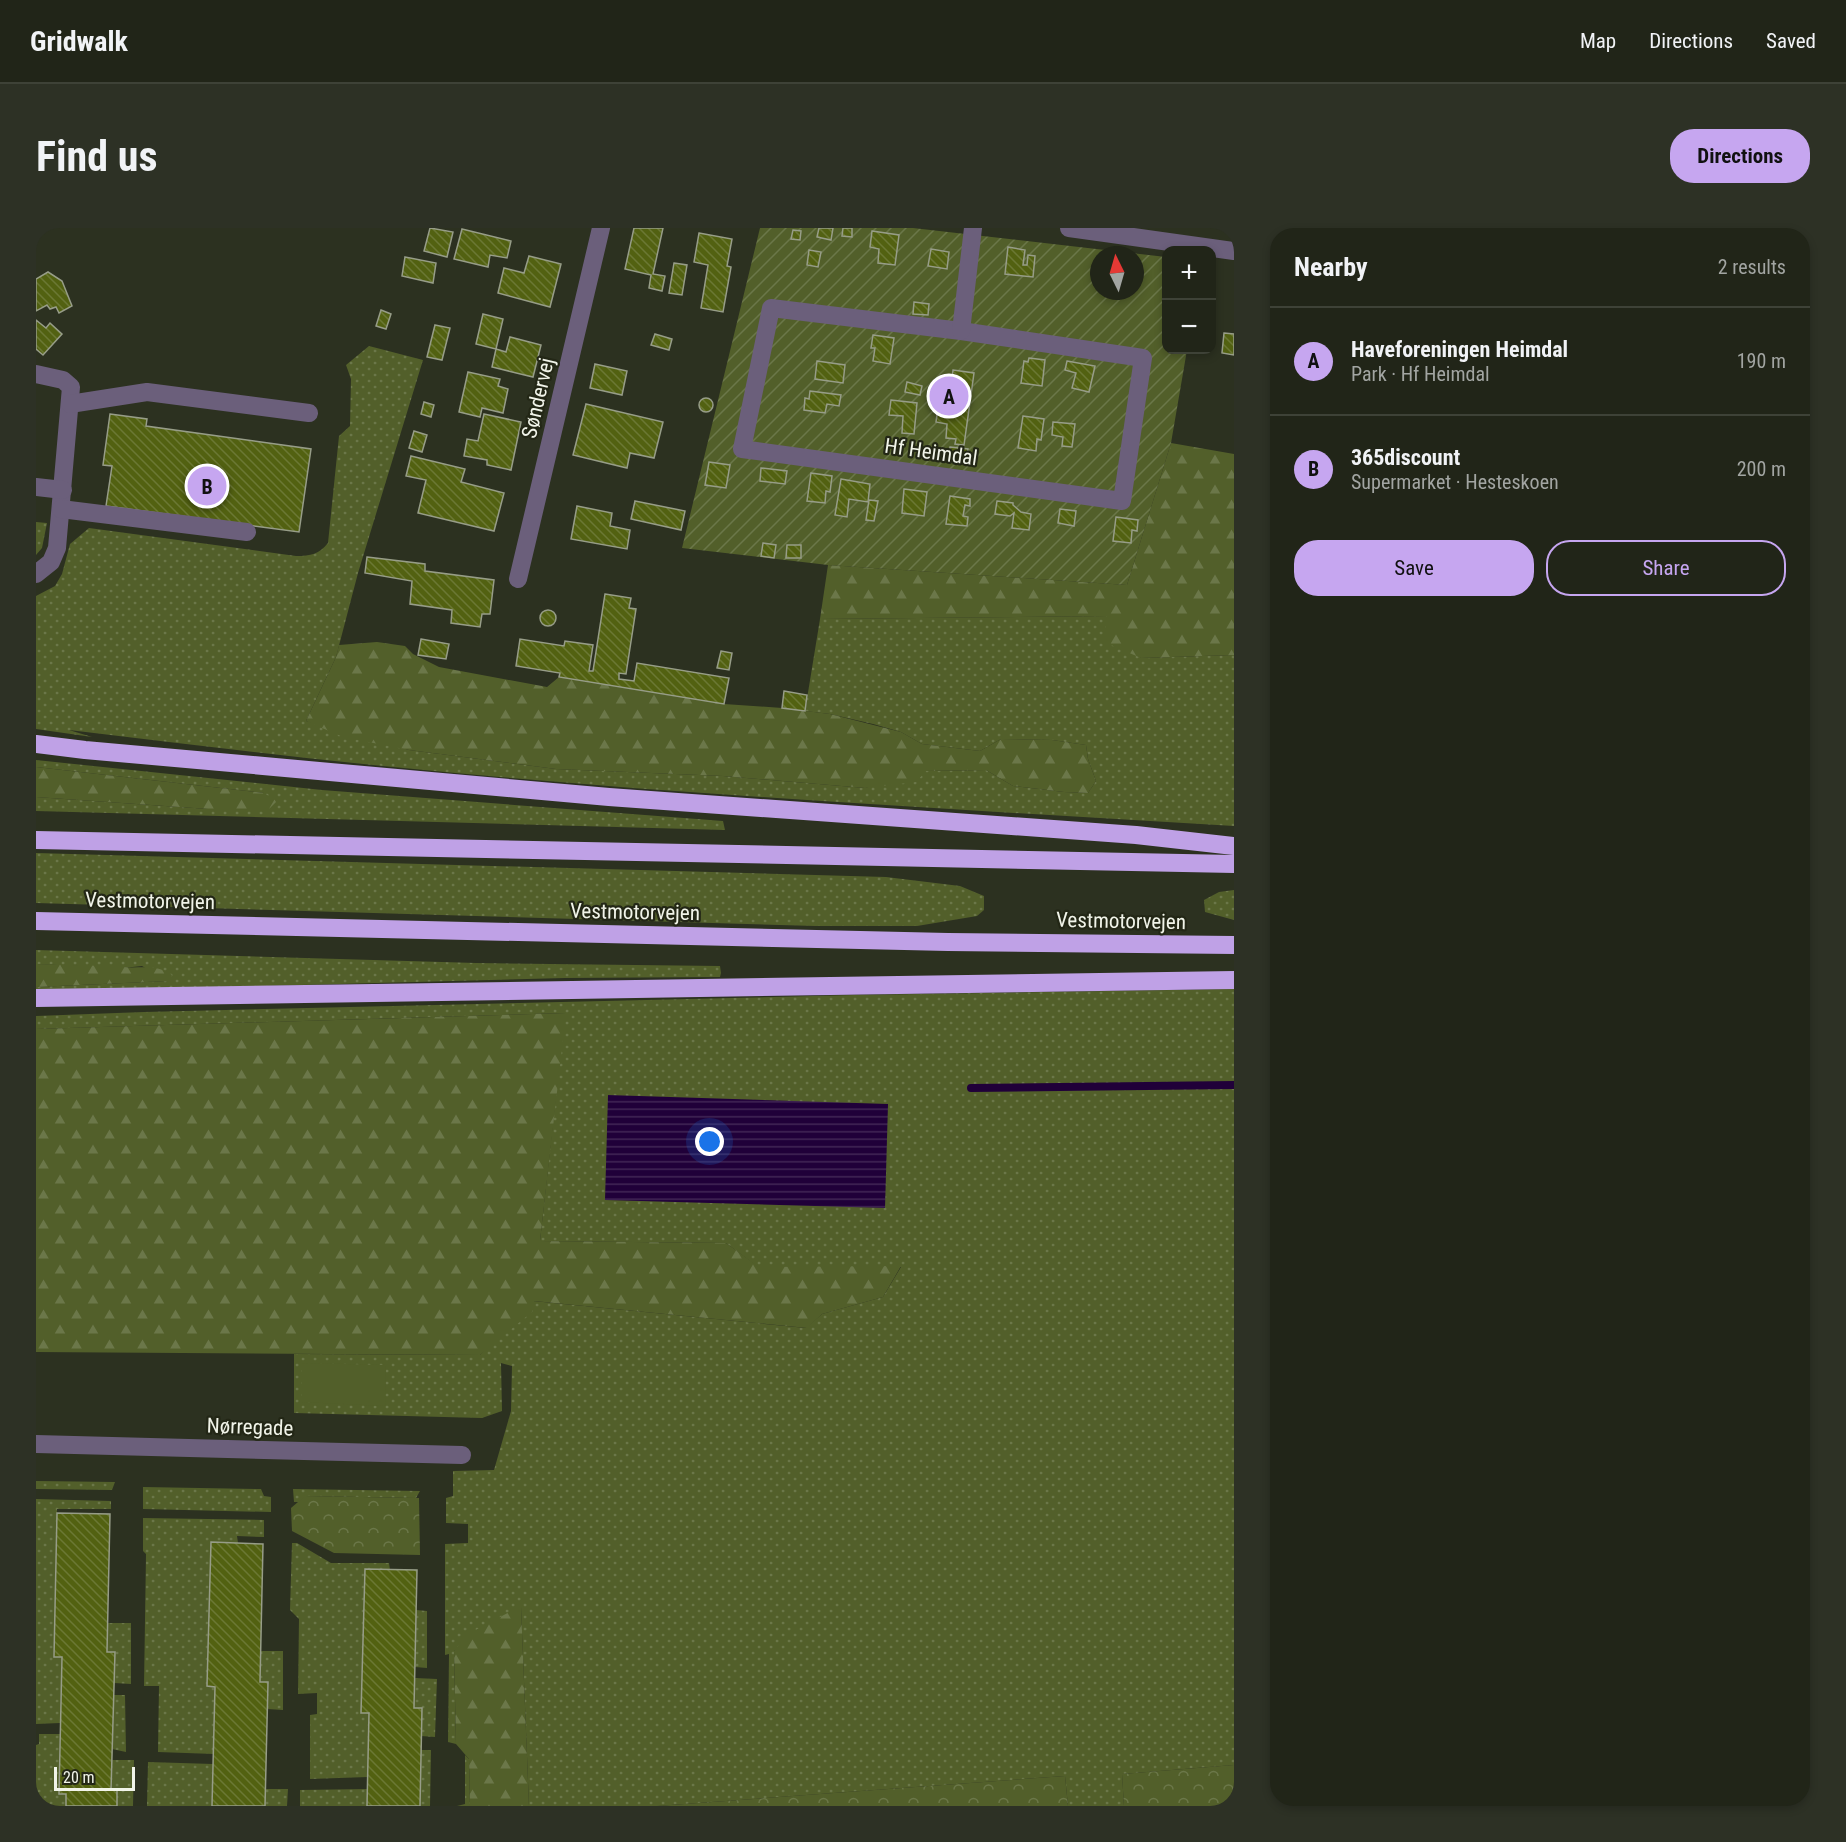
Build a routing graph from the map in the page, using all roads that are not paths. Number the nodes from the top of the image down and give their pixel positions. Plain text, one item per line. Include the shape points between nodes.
1 (601, 228) edge
2 (973, 228) edge
3 (1069, 228) edge
4 (1102, 230) edge
5 (1234, 251) edge
6 (961, 331) junction
7 (36, 374) edge
8 (70, 404) junction
9 (309, 413) dead end
10 (36, 487) edge
11 (63, 490) junction
12 (61, 509) junction
13 (247, 532) dead end
14 (36, 574) edge
15 (518, 579) dead end
16 (36, 744) edge
17 (36, 840) edge
18 (1234, 846) edge
19 (1234, 864) edge
20 (36, 921) edge
21 (1234, 945) edge
22 (1234, 980) edge
23 (36, 998) edge
24 (36, 1444) edge
25 (462, 1455) dead end

1 - 15 street, Søndervej
2 - 6 street
3 - 4 street
4 - 5 street
6 - 6 street, Hf Heimdal via 771,308 742,449 1122,501 1143,358
7 - 8 street via 63,380 71,387
8 - 9 street via 147,392
8 - 11 street
10 - 11 street
11 - 12 street
12 - 13 street
12 - 14 street via 55,556
16 - 18 highway via 609,797 1136,835
17 - 19 highway
20 - 21 highway, Vestmotorvejen
22 - 23 highway
24 - 25 street, Nørregade

